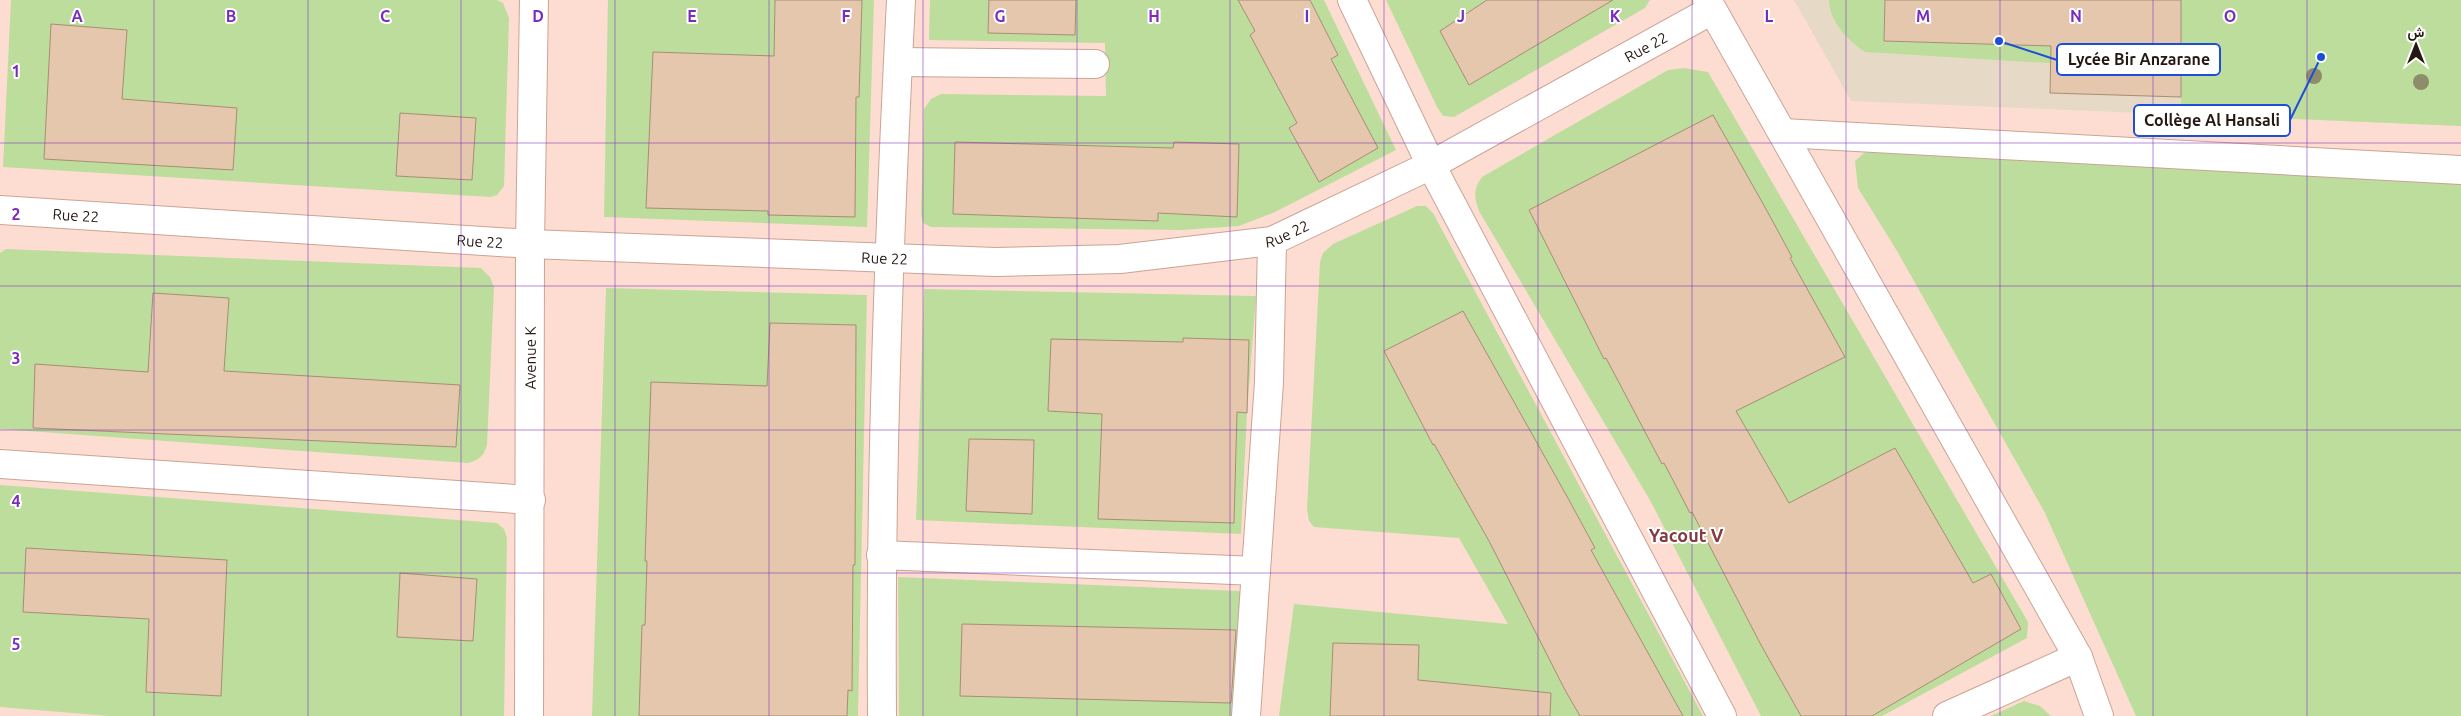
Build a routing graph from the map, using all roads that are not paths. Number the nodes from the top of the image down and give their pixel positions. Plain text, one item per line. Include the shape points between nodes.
1 (534, 0) edge
2 (901, 0) edge
3 (1352, 0) edge
4 (1709, 5) edge
5 (898, 62) junction
6 (1095, 64) dead end
7 (1783, 133) junction
8 (1431, 165) junction
9 (2461, 170) edge
10 (0, 210) edge
11 (1272, 241) junction
12 (530, 244) junction
13 (889, 258) junction
14 (0, 464) edge
15 (531, 500) junction
16 (881, 555) junction
17 (1256, 571) junction
18 (2078, 657) junction
19 (529, 716) edge
20 (882, 716) edge
21 (1246, 716) edge
22 (1722, 716) edge
23 (1947, 716) edge
24 (2099, 716) edge

1 - 12 street, Avenue K
2 - 5 street
3 - 8 street
4 - 7 street
4 - 8 street, Rue 22
5 - 6 street
5 - 13 street
7 - 9 street
7 - 18 street
8 - 11 street, Rue 22
8 - 22 street
10 - 12 street, Rue 22
11 - 13 street, Rue 22 via 1120,259 995,262
11 - 17 street via 1269,382
12 - 13 street, Rue 22
12 - 15 street, Avenue K
13 - 16 street
14 - 15 street
15 - 19 street, Avenue K
16 - 17 street
16 - 20 street
17 - 21 street
18 - 23 street
18 - 24 street

